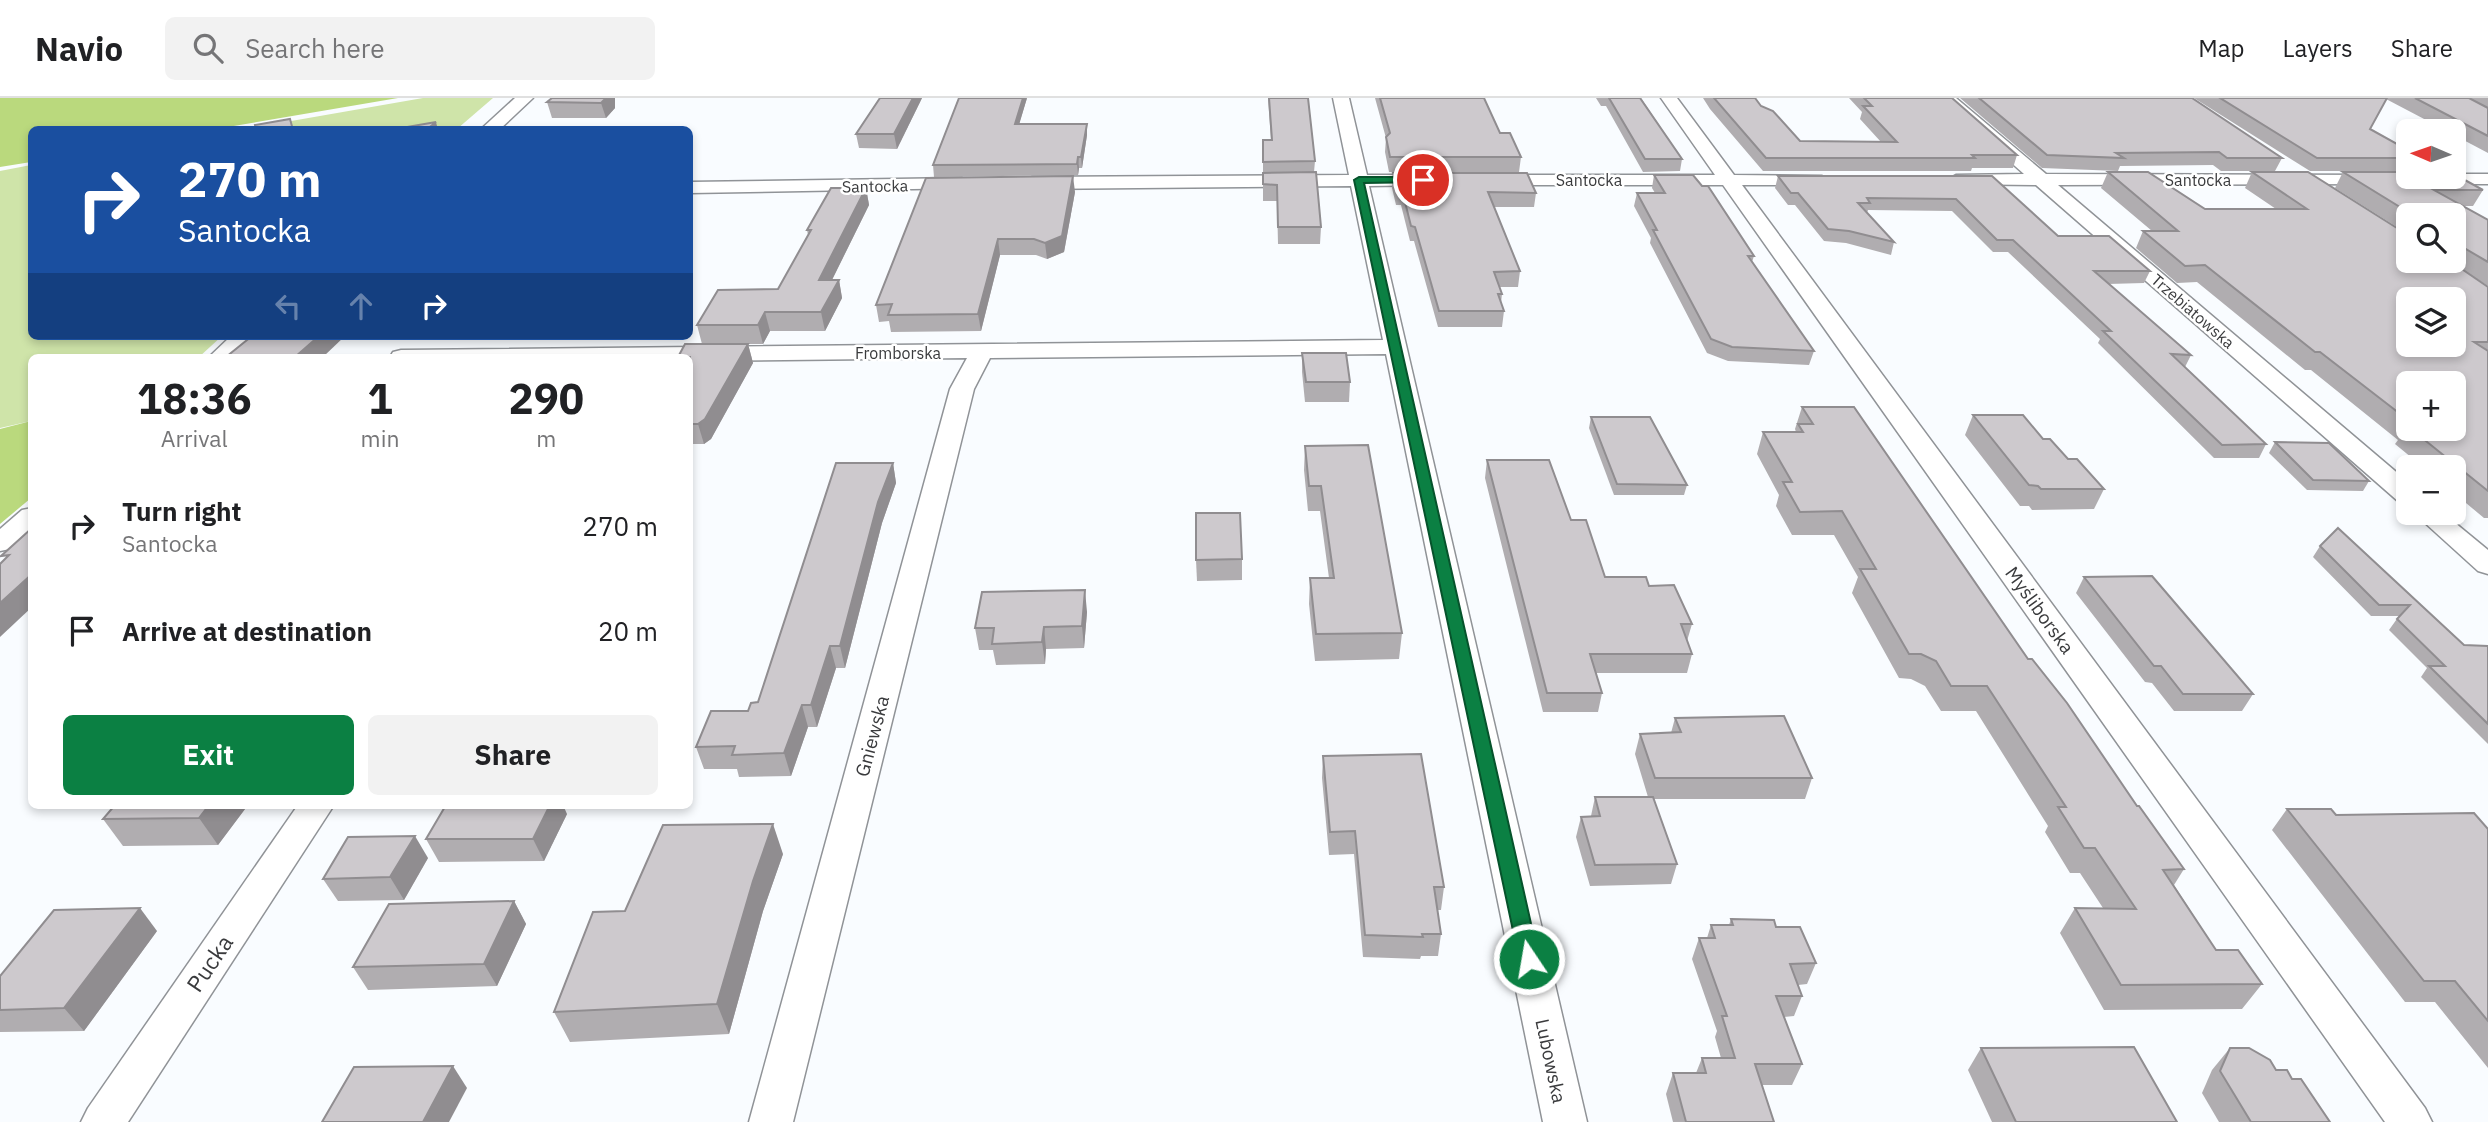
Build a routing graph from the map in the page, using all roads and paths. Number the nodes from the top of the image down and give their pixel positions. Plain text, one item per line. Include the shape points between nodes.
1 (526, 98) edge
2 (1341, 98) edge
3 (1669, 98) edge
4 (1947, 98) edge
5 (493, 126) edge
6 (2282, 165) edge
7 (2488, 179) edge
8 (1359, 180) junction
9 (1729, 180) junction
10 (1839, 180) edge
11 (1936, 180) edge
12 (2043, 180) junction
13 (2305, 180) junction
14 (1012, 183) edge
15 (984, 184) edge
16 (693, 188) edge
17 (2328, 195) edge
18 (239, 340) edge
19 (1395, 347) junction
20 (981, 353) junction
21 (223, 354) edge
22 (693, 355) edge
23 (2396, 486) edge
24 (28, 519) edge
25 (2441, 525) edge
26 (0, 543) edge
27 (2488, 565) edge
28 (314, 809) edge
29 (103, 1122) edge
30 (771, 1122) edge
31 (1565, 1122) edge
32 (2410, 1122) edge

1 - 5 street
2 - 8 street, Lubowska
3 - 9 street, Myśliborska
4 - 12 street, Trzebiatowska
6 - 13 street
7 - 13 street, Santocka
8 - 9 street, Santocka
8 - 14 street, Santocka
8 - 19 street, Lubowska
9 - 10 street, Santocka
9 - 32 street, Myśliborska
11 - 12 street, Santocka
12 - 13 street, Santocka
12 - 23 street, Trzebiatowska
13 - 17 street
15 - 16 street, Santocka
18 - 21 street
19 - 20 street, Fromborska
19 - 31 street, Lubowska
20 - 22 street, Fromborska
20 - 30 street, Gniewska via 962,389
24 - 26 street
25 - 27 street
28 - 29 street, Pucka

